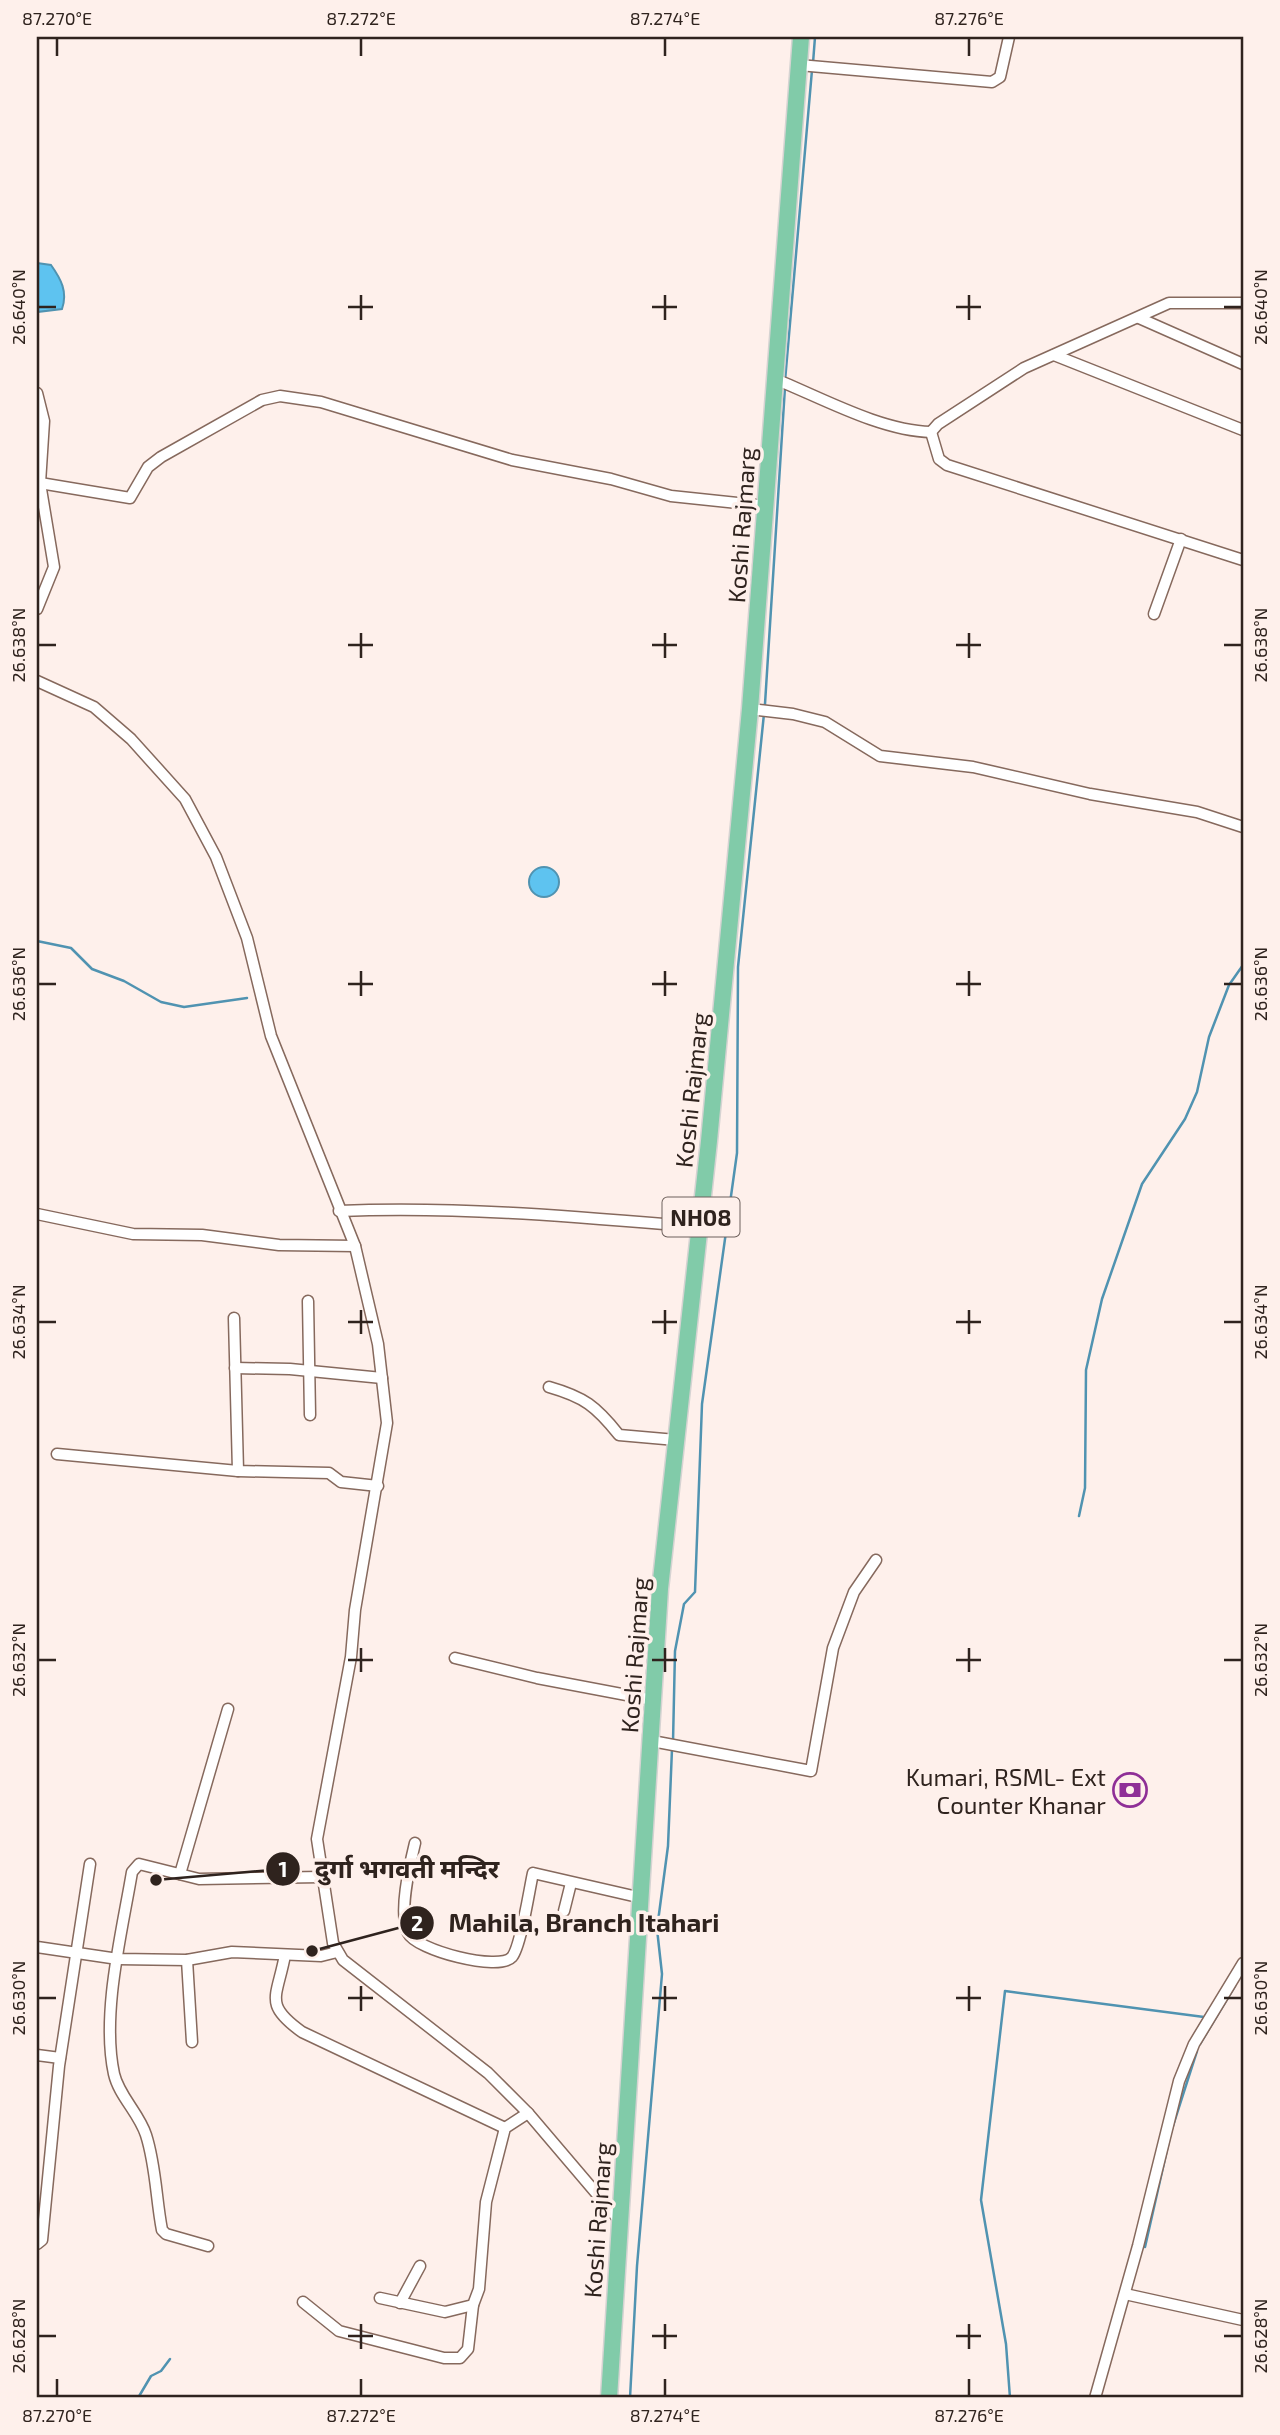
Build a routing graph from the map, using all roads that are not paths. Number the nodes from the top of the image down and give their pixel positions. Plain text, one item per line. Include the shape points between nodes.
1 (801, 37) edge
2 (1009, 37) edge
3 (799, 65) junction
4 (1243, 303) edge
5 (1139, 318) junction
6 (1054, 355) junction
7 (1243, 364) edge
8 (775, 379) junction
9 (37, 393) edge
10 (1243, 430) edge
11 (931, 432) junction
12 (40, 483) junction
13 (765, 506) junction
14 (1181, 540) junction
15 (1243, 560) edge
16 (37, 608) edge
17 (1153, 614) dead end
18 (37, 681) edge
19 (754, 710) junction
20 (1243, 827) edge
21 (339, 1211) junction
22 (37, 1214) edge
23 (700, 1227) junction
24 (355, 1246) junction
25 (307, 1301) dead end
26 (234, 1318) dead end
27 (236, 1368) junction
28 (307, 1371) junction
29 (382, 1378) junction
30 (549, 1387) dead end
31 (310, 1415) dead end
32 (676, 1440) junction
33 (57, 1454) dead end
34 (238, 1471) junction
35 (378, 1486) junction
36 (876, 1560) dead end
37 (455, 1658) dead end
38 (653, 1700) junction
39 (228, 1709) dead end
40 (652, 1741) junction
41 (415, 1843) dead end
42 (90, 1864) dead end
43 (180, 1874) junction
44 (322, 1877) junction
45 (572, 1883) junction
46 (642, 1898) junction
47 (565, 1911) dead end
48 (37, 1947) edge
49 (337, 1952) junction
50 (78, 1954) junction
51 (285, 1955) junction
52 (118, 1959) junction
53 (187, 1960) junction
54 (1243, 1963) edge
55 (192, 2042) dead end
56 (37, 2055) edge
57 (60, 2058) junction
58 (528, 2113) junction
59 (505, 2129) junction
60 (620, 2220) junction
61 (37, 2244) edge
62 (208, 2246) dead end
63 (420, 2266) dead end
64 (1125, 2294) junction
65 (380, 2298) dead end
66 (303, 2302) dead end
67 (400, 2303) junction
68 (473, 2305) junction
69 (1243, 2320) edge
70 (609, 2398) edge
71 (1096, 2398) edge

1 - 3 main road, Koshi Rajmarg / NH08
2 - 3 street via 1000,77 992,82
3 - 8 main road, Koshi Rajmarg / NH08
4 - 5 street via 1178,301
5 - 6 street
5 - 7 street
6 - 10 street
6 - 11 street via 1024,368
8 - 11 street via 890,425
8 - 13 main road, Koshi Rajmarg / NH08
9 - 12 street via 44,421
11 - 14 street via 939,459 947,465
12 - 13 street via 130,498 148,467 161,457 262,400 280,396 321,402 512,460 671,496
12 - 16 street via 54,567
13 - 19 main road, Koshi Rajmarg / NH08
14 - 15 street
14 - 17 street
18 - 21 street via 94,707 131,739 185,799 216,857 247,938 271,1036
19 - 20 street via 825,722 880,756 973,767 1197,812
19 - 23 main road, Koshi Rajmarg / NH08
21 - 23 street via 504,1211
21 - 24 street
22 - 24 street via 133,1234
23 - 32 main road, Koshi Rajmarg / NH08
24 - 29 street
25 - 28 street
26 - 27 street
27 - 28 street
27 - 34 street
28 - 29 street
28 - 31 street
29 - 35 street via 387,1423
30 - 32 street via 580,1396 619,1436
32 - 38 main road, Koshi Rajmarg / NH08
33 - 34 street
34 - 35 street via 329,1473 341,1482
35 - 44 street via 317,1839
36 - 40 street via 853,1592 833,1648 811,1771
37 - 38 street
38 - 40 main road, Koshi Rajmarg / NH08
39 - 43 street
40 - 46 main road, Koshi Rajmarg / NH08
41 - 45 street via 404,1920 408,1935 418,1945 500,1964 511,1959 518,1947 533,1873
42 - 50 street
43 - 44 street via 199,1879
43 - 52 street via 139,1864 134,1868
44 - 49 street
45 - 46 street
45 - 47 street
46 - 60 main road, Koshi Rajmarg / NH08
48 - 50 street
49 - 51 street
49 - 58 street via 488,2073
50 - 52 street
50 - 57 street
51 - 53 street via 232,1952
51 - 59 street via 275,2004 281,2017 302,2032
52 - 53 street
52 - 62 street via 111,2003 113,2071 146,2133 162,2230
53 - 55 street
54 - 64 street via 1194,2044 1179,2081
56 - 57 street
57 - 61 street via 42,2240
58 - 59 street
58 - 60 street
59 - 68 street via 486,2202 479,2289
60 - 70 main road, Koshi Rajmarg / NH08
63 - 67 street
64 - 69 street
64 - 71 street
65 - 67 street
66 - 68 street via 340,2331 444,2358 460,2358 468,2350
67 - 68 street via 444,2312

